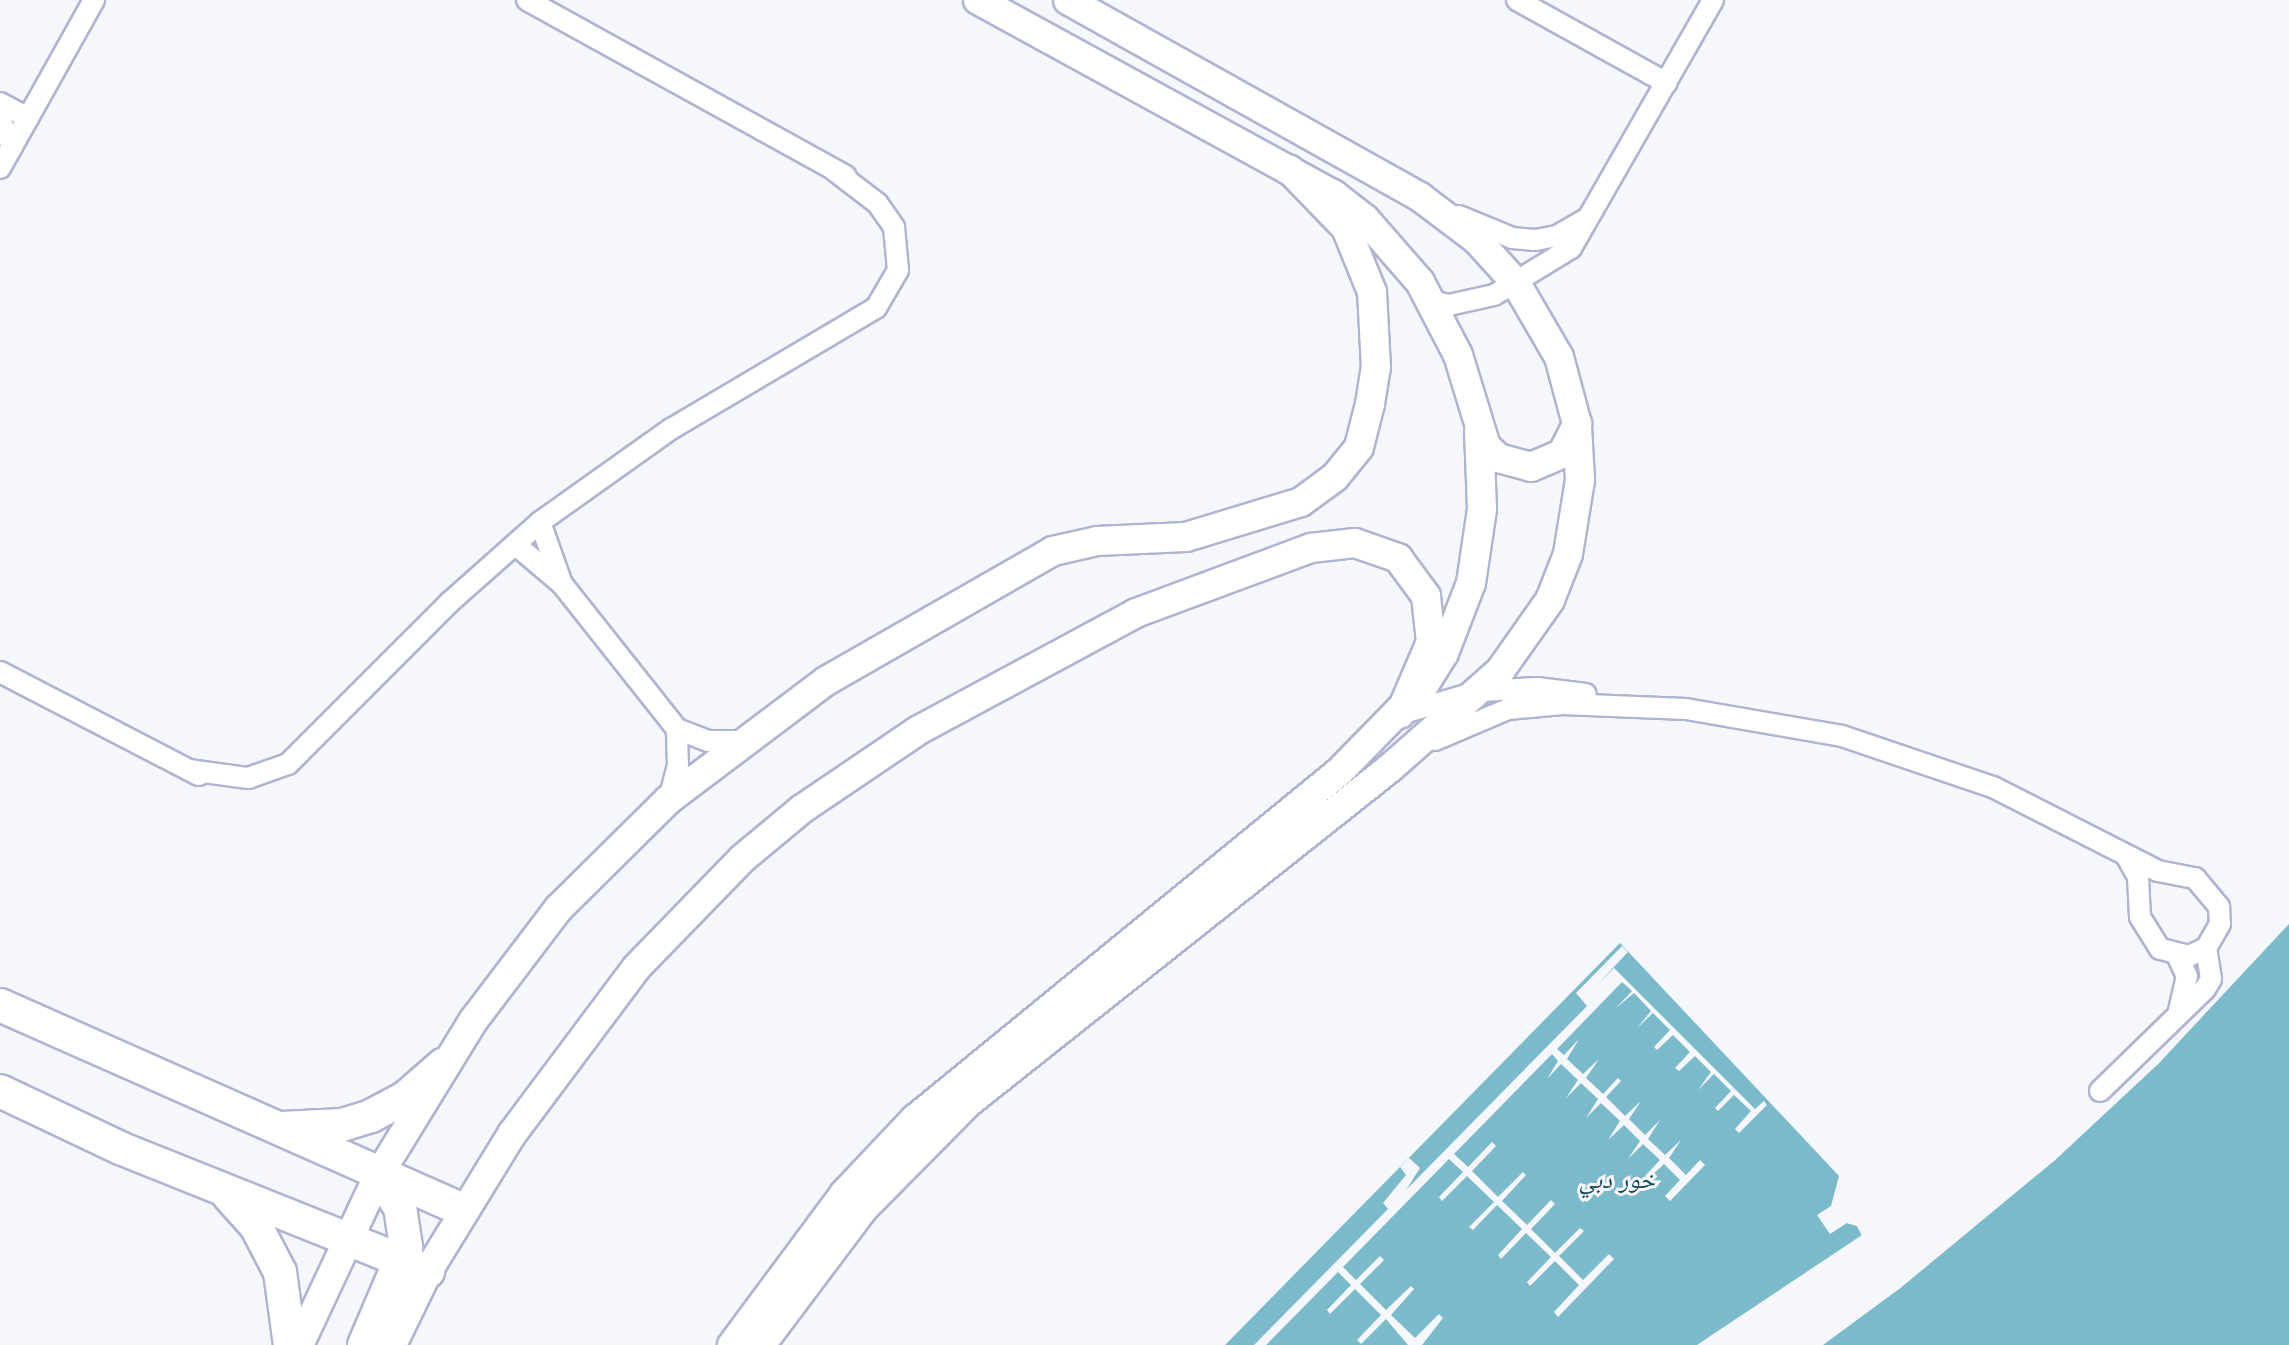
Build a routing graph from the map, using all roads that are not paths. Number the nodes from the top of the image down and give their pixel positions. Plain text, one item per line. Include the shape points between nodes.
1 (94, 0) edge
2 (527, 0) edge
3 (978, 0) edge
4 (1068, 0) edge
5 (1517, 0) edge
6 (1713, 0) edge
7 (554, 6) edge
8 (1667, 83) junction
9 (0, 103) edge
10 (28, 118) junction
11 (0, 120) edge
12 (12, 146) junction
13 (0, 168) edge
14 (1290, 170) junction
15 (1420, 197) junction
16 (1595, 212) junction
17 (1516, 283) junction
18 (1431, 301) junction
19 (1577, 424) junction
20 (1479, 430) junction
21 (540, 522) junction
22 (516, 545) junction
23 (562, 584) junction
24 (0, 672) edge
25 (1480, 691) junction
26 (1633, 704) junction
27 (1400, 714) junction
28 (677, 729) junction
29 (741, 741) junction
30 (1390, 768) junction
31 (668, 800) junction
32 (2126, 855) junction
33 (2206, 948) junction
34 (2177, 955) junction
35 (0, 1005) edge
36 (2178, 1015) junction
37 (444, 1064) junction
38 (0, 1091) edge
39 (2100, 1091) dead end
40 (266, 1126) junction
41 (378, 1176) junction
42 (221, 1188) junction
43 (463, 1210) junction
44 (347, 1239) junction
45 (415, 1266) junction
46 (290, 1345) edge
47 (299, 1345) edge
48 (364, 1345) edge
49 (392, 1345) edge
50 (732, 1345) edge
51 (761, 1345) edge

1 - 10 street
2 - 7 street
3 - 14 main road
4 - 15 main road
5 - 8 street
6 - 8 street
7 - 21 street via 887,199 905,225 911,256 894,302 869,322 832,336 671,429
8 - 16 street
9 - 10 street
10 - 12 street
11 - 12 street
12 - 13 street
14 - 18 main road via 1365,219
14 - 29 main road via 1346,228 1372,292 1376,368 1370,404 1359,447 1335,477 1301,502 1186,537 1097,541 1053,551 870,653
15 - 16 street via 1512,238 1557,236
15 - 17 main road via 1477,240
16 - 17 street via 1571,248
17 - 18 street via 1474,300 1449,305
17 - 19 main road via 1559,357
18 - 20 main road via 1458,355
19 - 20 main road via 1562,454 1531,467 1498,458
19 - 25 main road via 1578,505 1559,578 1519,649
20 - 27 main road via 1482,509 1471,583 1444,653
21 - 22 street
21 - 23 street
22 - 23 street
22 - 24 street via 412,638 297,758 269,773 237,778 189,770
23 - 28 street
25 - 26 street via 1537,688
25 - 27 street
25 - 30 main road
26 - 30 street via 1508,709 1457,727
26 - 32 street via 1751,717 1893,751 1993,787
27 - 43 main road via 1424,664 1432,619 1415,575 1378,547 1355,543 1311,548 1193,589 1080,640 865,765 743,858 636,968 527,1113
27 - 50 main road via 1339,772 915,1119 844,1194
28 - 29 street via 708,741
28 - 31 street via 678,765
29 - 31 main road
30 - 51 main road via 932,1136 863,1209
31 - 37 main road via 558,909
32 - 33 street via 2158,871 2195,878 2210,889 2220,924
32 - 34 street via 2138,877 2146,934 2160,949
33 - 34 street
33 - 36 street via 2211,979
34 - 36 street via 2187,976 2187,994
35 - 40 main road
36 - 39 street
37 - 40 main road via 406,1097 371,1116 311,1129
37 - 41 main road
38 - 42 main road
40 - 41 main road
41 - 43 main road
41 - 44 main road
41 - 45 main road via 403,1219
42 - 44 main road
42 - 46 main road via 256,1226 280,1272
43 - 45 main road
44 - 45 main road
44 - 47 main road
45 - 48 main road
45 - 49 main road

